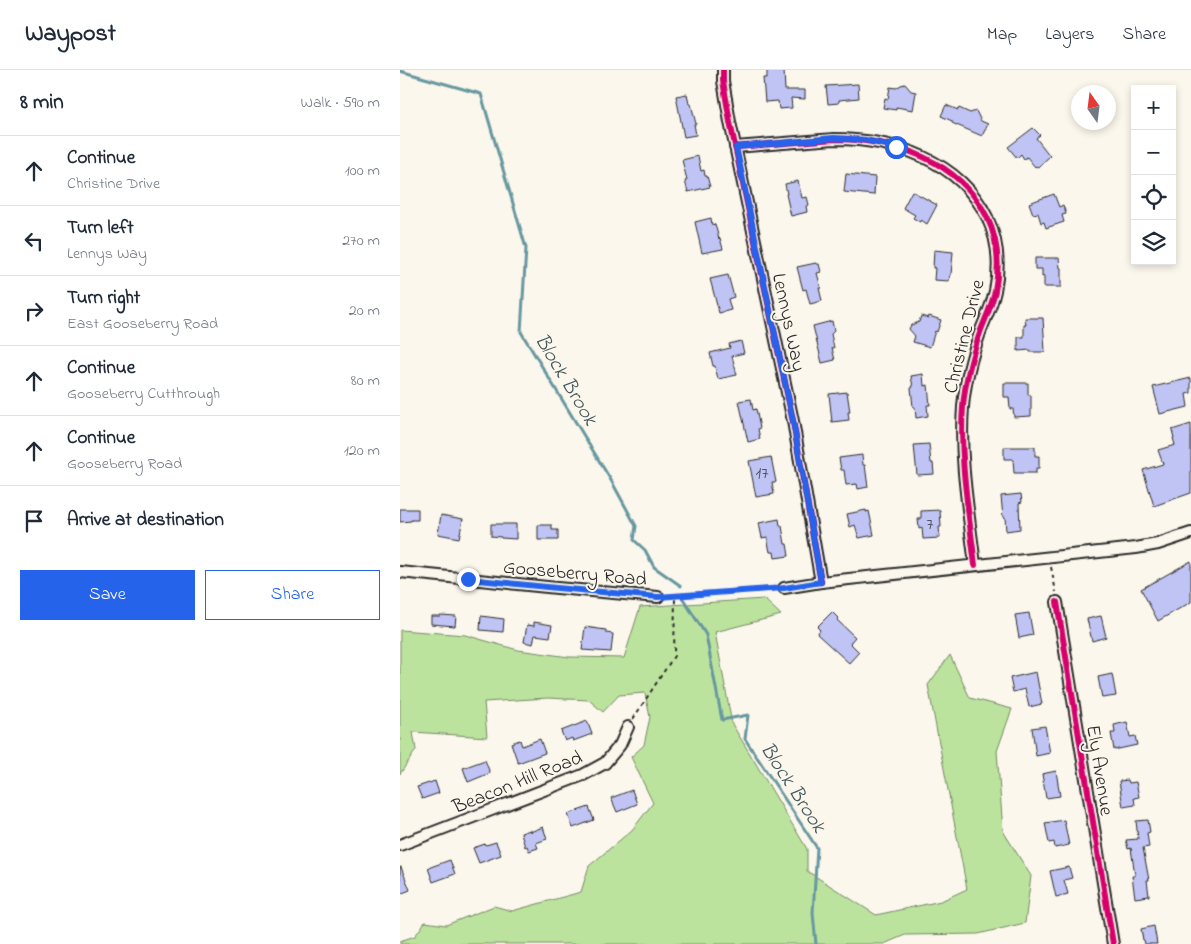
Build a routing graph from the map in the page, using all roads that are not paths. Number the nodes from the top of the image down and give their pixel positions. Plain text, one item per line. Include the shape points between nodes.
1 (723, 70) edge
2 (736, 147) junction
3 (1191, 534) edge
4 (975, 565) junction
5 (400, 572) edge
6 (821, 582) junction
7 (784, 588) road end
8 (658, 597) road end
9 (1057, 602) road end
10 (628, 727) road end
11 (400, 845) edge
12 (1113, 944) edge

1 - 2 street, Lennys Way
2 - 4 street, Christine Drive via 834,138 882,143 912,152 940,166 966,186 982,208 994,235 998,263 995,291 973,356 963,408 962,441
2 - 6 street, Lennys Way via 793,421
3 - 4 street via 1147,546
4 - 6 street
5 - 8 street, Gooseberry Road
6 - 7 street
9 - 12 street, Ely Avenue
10 - 11 street, Beacon Hill Road via 620,745 605,763 583,775

